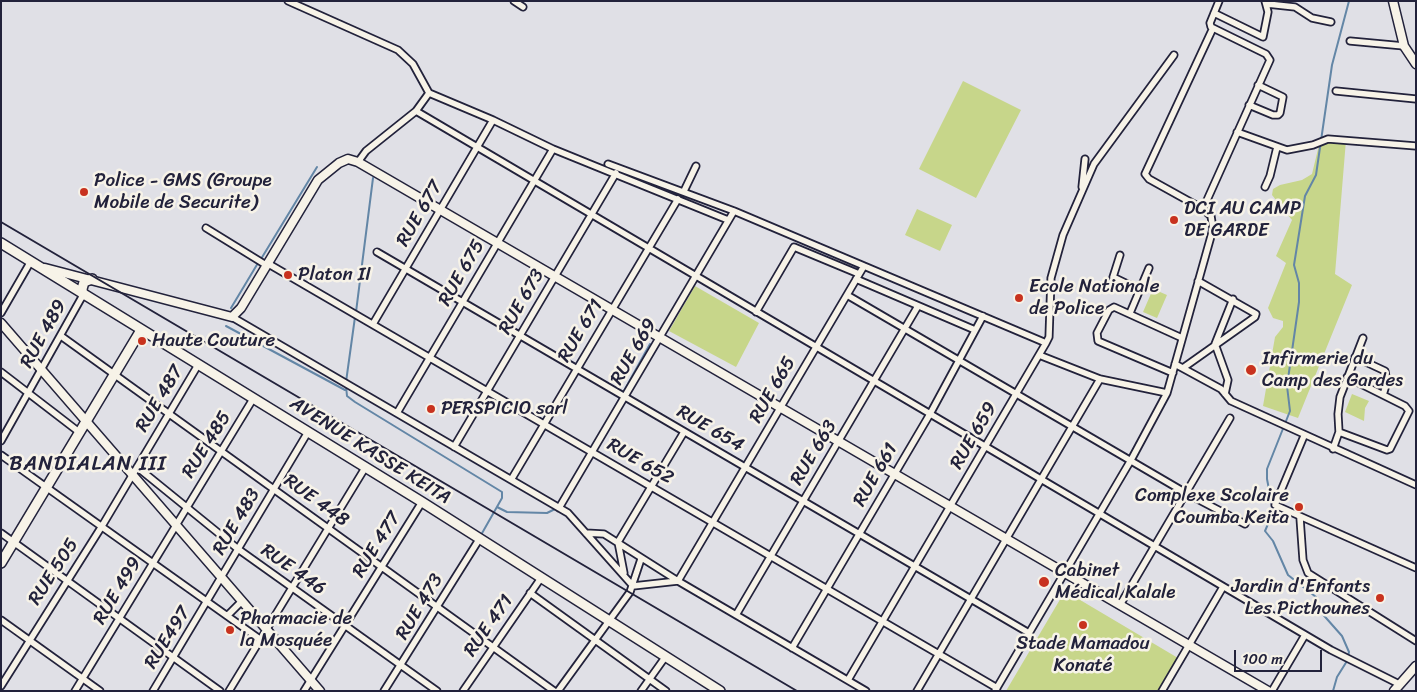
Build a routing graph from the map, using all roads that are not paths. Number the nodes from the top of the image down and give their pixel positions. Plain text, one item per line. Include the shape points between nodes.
1 (288, 1) edge
2 (514, 1) edge
3 (1219, 1) edge
4 (1393, 1) edge
5 (1266, 2) edge
6 (1281, 3) edge
7 (523, 7) dead end
8 (1214, 13) junction
9 (1331, 22) dead end
10 (1213, 28) junction
11 (1350, 41) dead end
12 (1404, 46) junction
13 (1174, 55) dead end
14 (1416, 64) edge
15 (1258, 85) junction
16 (1336, 91) dead end
17 (429, 93) junction
18 (1416, 99) edge
19 (1249, 105) junction
20 (416, 111) junction
21 (493, 120) junction
22 (1237, 132) junction
23 (1416, 146) edge
24 (477, 147) junction
25 (1277, 147) junction
26 (553, 149) junction
27 (1085, 159) dead end
28 (358, 162) junction
29 (608, 164) dead end
30 (696, 166) dead end
31 (616, 172) junction
32 (534, 181) junction
33 (1265, 187) dead end
34 (684, 191) junction
35 (1081, 191) junction
36 (678, 199) junction
37 (440, 210) junction
38 (1203, 210) junction
39 (734, 211) junction
40 (591, 214) junction
41 (728, 220) junction
42 (206, 228) dead end
43 (1, 243) edge
44 (498, 243) junction
45 (648, 248) junction
46 (376, 252) dead end
47 (1120, 255) dead end
48 (31, 261) junction
49 (266, 264) junction
50 (40, 266) junction
51 (864, 266) junction
52 (1149, 268) dead end
53 (406, 269) junction
54 (555, 276) junction
55 (696, 276) junction
56 (857, 276) junction
57 (92, 279) junction
58 (1198, 280) junction
59 (1140, 290) junction
60 (83, 295) junction
61 (847, 295) junction
62 (1233, 300) junction
63 (463, 302) junction
64 (918, 306) junction
65 (611, 309) junction
66 (756, 312) junction
67 (1, 313) edge
68 (1130, 314) junction
69 (983, 316) junction
70 (232, 317) junction
71 (1, 323) edge
72 (373, 324) junction
73 (905, 329) junction
74 (141, 330) junction
75 (975, 330) junction
76 (61, 336) junction
77 (520, 336) junction
78 (660, 337) junction
79 (1182, 338) junction
80 (1362, 338) dead end
81 (1046, 344) junction
82 (1215, 344) junction
83 (816, 347) junction
84 (1039, 355) junction
85 (1355, 357) junction
86 (430, 358) junction
87 (959, 360) junction
88 (1176, 364) junction
89 (198, 365) junction
90 (576, 368) junction
91 (1183, 368) junction
92 (42, 370) junction
93 (1, 372) edge
94 (1173, 373) junction
95 (114, 374) junction
96 (1347, 377) junction
97 (1100, 379) junction
98 (874, 381) junction
99 (487, 391) junction
100 (29, 392) junction
101 (1167, 393) junction
102 (1016, 394) junction
103 (1224, 394) junction
104 (1384, 395) junction
105 (625, 397) junction
106 (253, 399) junction
107 (780, 407) junction
108 (169, 414) junction
109 (397, 414) junction
110 (930, 414) junction
111 (1230, 418) dead end
112 (86, 421) junction
113 (544, 424) junction
114 (1072, 426) junction
115 (79, 432) junction
116 (308, 432) junction
117 (684, 432) junction
118 (1339, 432) junction
119 (1304, 436) junction
120 (1, 441) edge
121 (838, 441) junction
122 (454, 447) junction
123 (985, 447) junction
124 (1333, 449) junction
125 (221, 451) junction
126 (592, 452) junction
127 (1, 455) edge
128 (1131, 460) junction
129 (137, 467) junction
130 (745, 467) junction
131 (365, 468) junction
132 (132, 474) junction
133 (895, 474) junction
134 (511, 480) junction
135 (1041, 480) junction
136 (1416, 485) edge
137 (46, 487) junction
138 (652, 487) junction
139 (274, 489) junction
140 (1186, 493) junction
141 (803, 501) junction
142 (422, 502) junction
143 (950, 506) junction
144 (186, 507) junction
145 (559, 508) junction
146 (1099, 514) junction
147 (1300, 518) junction
148 (713, 522) junction
149 (176, 524) junction
150 (1245, 524) dead end
151 (102, 526) junction
152 (328, 528) junction
153 (1, 533) edge
154 (586, 533) junction
155 (859, 534) junction
156 (480, 538) junction
157 (1006, 538) junction
158 (14, 542) junction
159 (618, 542) junction
160 (1154, 546) junction
161 (238, 549) junction
162 (771, 556) junction
163 (641, 558) junction
164 (153, 562) junction
165 (1, 563) edge
166 (382, 566) junction
167 (915, 566) junction
168 (1416, 568) edge
169 (1065, 572) junction
170 (624, 575) junction
171 (222, 577) junction
172 (541, 578) junction
173 (66, 580) junction
174 (678, 581) junction
175 (633, 586) junction
176 (1223, 587) junction
177 (292, 588) junction
178 (827, 589) junction
179 (530, 593) junction
180 (971, 599) junction
181 (208, 601) junction
182 (242, 601) junction
183 (1120, 605) junction
184 (437, 607) junction
185 (228, 615) junction
186 (736, 615) junction
187 (119, 618) junction
188 (1, 620) edge
189 (610, 622) junction
190 (882, 622) junction
191 (345, 626) junction
192 (267, 630) junction
193 (1029, 633) junction
194 (1305, 635) junction
195 (30, 640) junction
196 (261, 640) junction
197 (596, 640) junction
198 (1416, 641) edge
199 (1189, 645) junction
200 (493, 647) junction
201 (792, 648) junction
202 (938, 654) junction
203 (666, 656) junction
204 (174, 657) junction
205 (402, 666) junction
206 (1416, 666) edge
207 (83, 678) junction
208 (650, 679) junction
209 (310, 680) junction
210 (848, 680) junction
211 (1, 686) edge
212 (1396, 688) edge
213 (996, 689) edge
214 (75, 691) edge
215 (100, 691) edge
216 (153, 691) edge
217 (220, 691) edge
218 (229, 691) edge
219 (304, 691) edge
220 (320, 691) edge
221 (384, 691) edge
222 (437, 691) edge
223 (463, 691) edge
224 (554, 691) edge
225 (558, 691) edge
226 (641, 691) edge
227 (666, 691) edge
228 (720, 691) edge
229 (866, 691) edge
230 (917, 691) edge
231 (1162, 691) edge
232 (1270, 691) edge

1 - 17 street via 398,50 413,64
2 - 7 street
3 - 8 street
4 - 12 street
5 - 6 street
5 - 8 street via 1263,37
6 - 9 street via 1312,18
8 - 10 street via 1210,23
10 - 15 street via 1269,56
10 - 38 street via 1145,174 1148,179
11 - 12 street
12 - 14 street
13 - 35 street, RUE 659 via 1094,164
15 - 19 street
15 - 19 street via 1283,97 1280,113 1273,114
16 - 18 street
17 - 20 street
17 - 21 street
19 - 22 street
20 - 24 street
20 - 28 street via 366,151
21 - 24 street, RUE 677
21 - 26 street
22 - 25 street
22 - 38 street
23 - 25 street via 1328,139 1287,150
24 - 32 street
24 - 37 street, RUE 677
25 - 33 street
26 - 31 street
26 - 32 street, RUE 675
27 - 35 street, RUE 659
28 - 37 street
28 - 49 street via 348,159 339,163 318,180
29 - 34 street
30 - 34 street
31 - 36 street
31 - 40 street, RUE 673
32 - 40 street
32 - 44 street, RUE 675
34 - 39 street
35 - 81 street, RUE 659 via 1063,235 1051,278
36 - 41 street
36 - 45 street, RUE 671
37 - 44 street
37 - 53 street, RUE 677
38 - 58 street via 1213,222
39 - 41 street, RUE 669
39 - 51 street
40 - 45 street
40 - 54 street, RUE 673
41 - 55 street, RUE 669
42 - 49 street, RUE 652
43 - 48 main road, AVENUE KASSE KEITA
44 - 54 street
44 - 63 street, RUE 675
45 - 55 street
45 - 65 street, RUE 671
46 - 53 street, RUE 654
47 - 59 street via 1113,277
48 - 50 main road, AVENUE KASSE KEITA
48 - 67 street
49 - 70 street via 241,308
49 - 72 street, RUE 652
50 - 57 street
50 - 60 main road, AVENUE KASSE KEITA
51 - 56 street, RUE 665
51 - 69 street
52 - 59 street
53 - 63 street, RUE 654
53 - 72 street, RUE 677
54 - 65 street
54 - 77 street, RUE 673
55 - 66 street
55 - 78 street, RUE 669
56 - 61 street, RUE 665
56 - 64 street
56 - 66 street via 794,247
57 - 60 main road via 84,282
57 - 70 street
58 - 62 street
58 - 79 street
59 - 68 street
60 - 74 main road, AVENUE KASSE KEITA
60 - 76 street, RUE 489
61 - 73 street
61 - 83 street, RUE 665
62 - 82 street
62 - 82 street via 1254,311 1255,317
63 - 77 street, RUE 654
63 - 86 street, RUE 675
64 - 73 street, RUE 663
64 - 75 street
65 - 78 street
65 - 90 street, RUE 671
66 - 83 street
68 - 79 street
68 - 94 street via 1117,307 1109,310 1097,334 1098,341
69 - 75 street, RUE 661
69 - 81 street
70 - 109 street
71 - 92 street
72 - 86 street, RUE 652
73 - 87 street
73 - 98 street, RUE 663
74 - 89 main road, AVENUE KASSE KEITA
74 - 95 main road
75 - 87 street, RUE 661
76 - 92 street, RUE 489
76 - 95 street, RUE 448
77 - 90 street, RUE 654
77 - 99 street, RUE 673
78 - 105 street, RUE 669
78 - 107 street
79 - 88 street
80 - 85 street
81 - 84 street, RUE 659
82 - 91 street
82 - 103 street via 1228,380
83 - 98 street
83 - 107 street, RUE 665
84 - 97 street
84 - 102 street, RUE 659
85 - 96 street
85 - 104 street via 1385,371
86 - 99 street, RUE 652
86 - 109 street, RUE 675
87 - 102 street
87 - 110 street, RUE 661
88 - 91 street
88 - 94 street
89 - 106 main road, AVENUE KASSE KEITA
89 - 108 street, RUE 487
90 - 105 street, RUE 654
90 - 113 street, RUE 671
91 - 103 street
92 - 100 street, RUE 489
92 - 112 street
93 - 100 street
94 - 101 street
95 - 108 street, RUE 448
95 - 112 main road
96 - 104 street
96 - 118 street via 1340,397
97 - 101 street
97 - 114 street
98 - 110 street
98 - 121 street, RUE 663
99 - 113 street, RUE 652
99 - 122 street, RUE 673
100 - 115 street
100 - 120 street, RUE 489
101 - 128 street
102 - 114 street
102 - 123 street, RUE 659
103 - 119 street via 1231,401
104 - 118 street via 1409,411 1390,449
105 - 117 street, RUE 654
105 - 126 street, RUE 669
106 - 116 main road, AVENUE KASSE KEITA
106 - 125 street, RUE 485
107 - 121 street
107 - 130 street, RUE 665
108 - 125 street, RUE 448
108 - 129 street, RUE 487
109 - 122 street
110 - 123 street
110 - 133 street, RUE 661
111 - 140 street
112 - 115 main road
112 - 132 street
113 - 126 street, RUE 652
113 - 134 street, RUE 671
114 - 128 street
114 - 135 street
115 - 137 main road
116 - 131 main road, AVENUE KASSE KEITA
116 - 139 street, RUE 483
117 - 130 street, RUE 654
117 - 138 street
118 - 124 street
119 - 124 street
119 - 147 street via 1276,505
121 - 133 street
121 - 141 street, RUE 663
122 - 134 street
123 - 135 street
123 - 143 street, RUE 659
124 - 136 street
125 - 139 street, RUE 448
125 - 144 street, RUE 485
126 - 138 street, RUE 652
126 - 145 street, RUE 669
127 - 137 street
128 - 140 street
128 - 146 street
129 - 132 street, RUE 487
129 - 144 street, RUE 446
130 - 141 street, RUE 654
130 - 148 street, RUE 665
131 - 142 main road, AVENUE KASSE KEITA
131 - 152 street
132 - 149 street
132 - 151 street, RUE 505
133 - 143 street
133 - 155 street, RUE 661
134 - 145 street
135 - 146 street
135 - 157 street
137 - 151 street
137 - 158 main road
138 - 148 street, RUE 652
138 - 159 street
139 - 152 street, RUE 448
139 - 161 street, RUE 483
140 - 150 street
140 - 160 street
141 - 155 street, RUE 654
141 - 162 street, RUE 663
142 - 156 main road, AVENUE KASSE KEITA
142 - 166 street, RUE 477
143 - 157 street
143 - 167 street, RUE 659
144 - 149 street, RUE 499
144 - 161 street, RUE 446
145 - 154 street
146 - 160 street
146 - 169 street
147 - 168 street
147 - 198 street via 1303,560 1308,573
148 - 162 street, RUE 652
148 - 174 street, RUE 665
149 - 164 street, RUE 499
149 - 171 street
151 - 164 street
151 - 173 street, RUE 505
152 - 166 street, RUE 448
152 - 177 street
153 - 158 street
154 - 159 street via 604,534
154 - 170 street
155 - 167 street, RUE 654
155 - 178 street, RUE 661
156 - 172 main road, AVENUE KASSE KEITA
156 - 184 street, RUE 473
157 - 169 street
157 - 180 street
158 - 165 main road
158 - 173 street
159 - 163 street
159 - 170 street
160 - 176 street
160 - 183 street
161 - 171 street, RUE 483
161 - 177 street, RUE 446
162 - 178 street, RUE 652
162 - 186 street, RUE 663
163 - 174 street
163 - 175 street
164 - 181 street
164 - 187 street, RUE 499
166 - 184 street, RUE 448
166 - 191 street, RUE 477
167 - 180 street, RUE 654
167 - 190 street, RUE 659
169 - 183 street
169 - 193 street
170 - 175 street
171 - 181 street, RUE 483
171 - 182 street
172 - 179 street, RUE 471
172 - 189 main road, AVENUE KASSE KEITA
173 - 187 street
173 - 195 street, RUE 505
174 - 175 street
174 - 186 street
175 - 189 street
176 - 194 street
176 - 199 street
177 - 191 street, RUE 446
177 - 192 street
178 - 190 street, RUE 652
178 - 201 street, RUE 661
179 - 197 street
179 - 200 street, RUE 471
180 - 193 street, RUE 654
180 - 202 street
181 - 185 street
181 - 204 street, RUE497
182 - 185 street
182 - 192 street
183 - 199 street
184 - 200 street, RUE 448
184 - 205 street, RUE 473
185 - 196 street
186 - 201 street
187 - 204 street
187 - 207 street, RUE 499
188 - 195 street
189 - 197 street
189 - 203 main road, AVENUE KASSE KEITA
190 - 202 street, RUE 652
190 - 210 street, RUE 659
191 - 205 street, RUE 446
191 - 209 street, RUE 477
192 - 196 street
192 - 209 street
193 - 213 street
194 - 212 street
194 - 232 street
195 - 207 street
195 - 211 street, RUE 505
196 - 218 street
197 - 208 street
197 - 225 street
199 - 231 street
199 - 232 street
200 - 223 street, RUE 471
200 - 224 street, RUE 448
201 - 210 street
202 - 213 street, RUE 652
202 - 230 street
203 - 208 street
203 - 228 main road, AVENUE KASSE KEITA
204 - 216 street, RUE497
204 - 217 street
205 - 221 street, RUE 473
205 - 222 street, RUE 446
206 - 212 street
207 - 214 street, RUE 499
207 - 215 street
208 - 226 street
208 - 227 street
209 - 219 street, RUE 477
209 - 220 street
210 - 229 street

